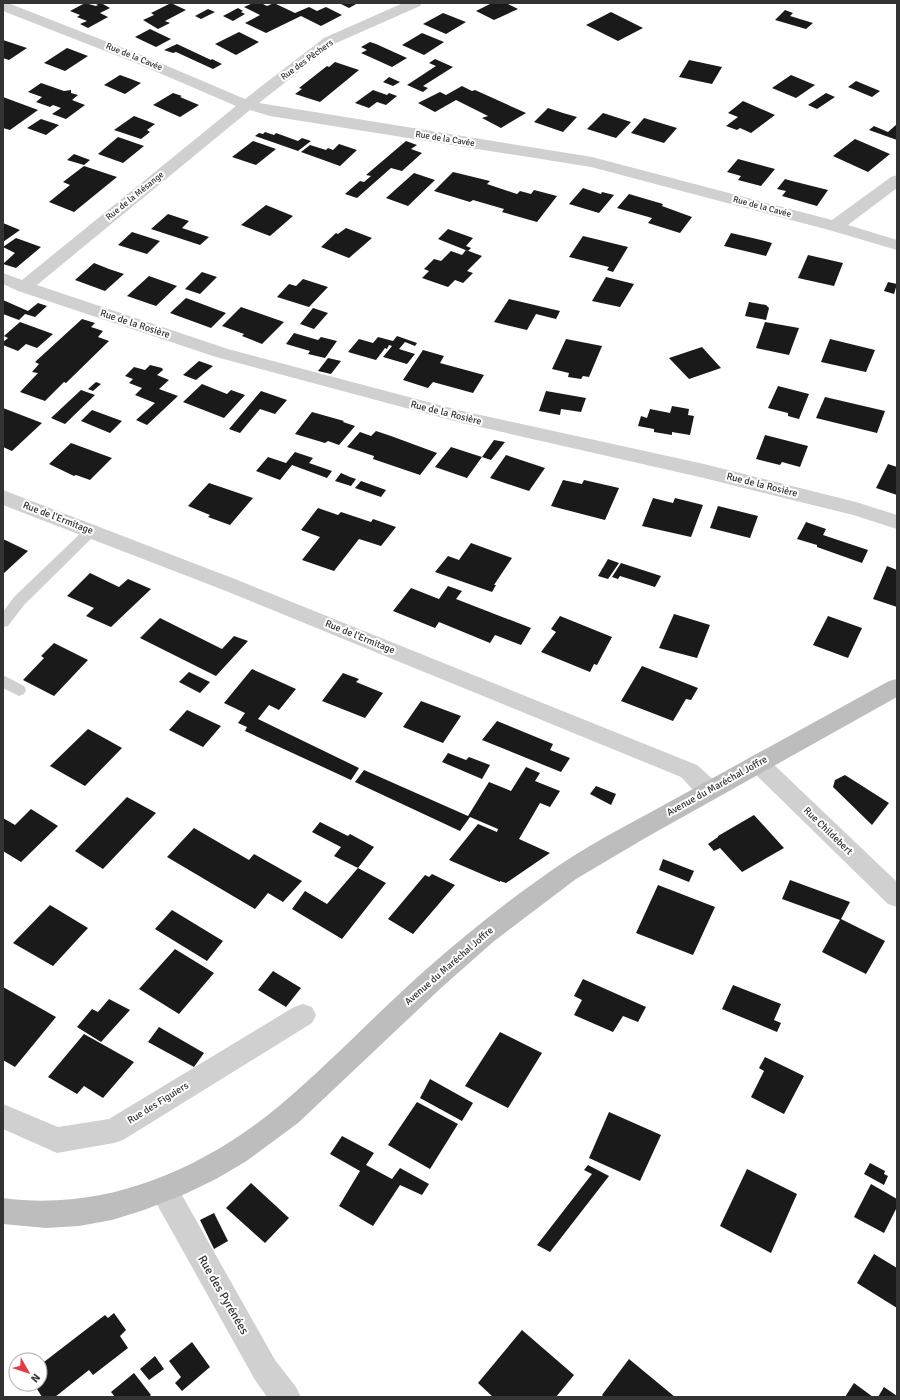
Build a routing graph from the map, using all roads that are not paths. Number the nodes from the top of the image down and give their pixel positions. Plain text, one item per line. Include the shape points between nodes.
1 (415, 3) edge
2 (3, 6) edge
3 (247, 105) junction
4 (897, 180) edge
5 (834, 226) junction
6 (897, 245) edge
7 (3, 278) edge
8 (24, 287) junction
9 (3, 497) edge
10 (897, 522) edge
11 (91, 531) junction
12 (3, 622) edge
13 (3, 682) edge
14 (897, 687) edge
15 (19, 690) dead end
16 (759, 764) junction
17 (709, 790) junction
18 (897, 898) edge
19 (303, 1015) dead end
20 (3, 1116) edge
21 (164, 1190) junction
22 (3, 1211) edge
23 (286, 1397) edge

1 - 3 street, Rue des Pêchers via 329,42
2 - 3 street, Rue de la Cavée
3 - 5 street, Rue de la Cavée via 277,112 592,162
3 - 8 street, Rue de la Mésange
4 - 5 street
5 - 6 street, Rue de la Cavée
7 - 8 street, Rue de la Rosière
8 - 10 street, Rue de la Rosière via 222,353 458,416 704,471 849,507
9 - 11 street, Rue de l'Ermitage
11 - 12 lane via 19,601
11 - 17 street, Rue de l'Ermitage via 689,771
13 - 15 lane
14 - 16 street, Avenue du Maréchal Joffre
16 - 17 street, Avenue du Maréchal Joffre
16 - 18 street, Rue Childebert
17 - 21 street, Avenue du Maréchal Joffre via 582,864 532,898 432,980 265,1134 238,1152
19 - 20 street, Rue des Figuiers via 114,1131 57,1140
21 - 22 street, Avenue du Maréchal Joffre via 74,1213 45,1215
21 - 23 street, Rue des Pyrénées via 265,1370

